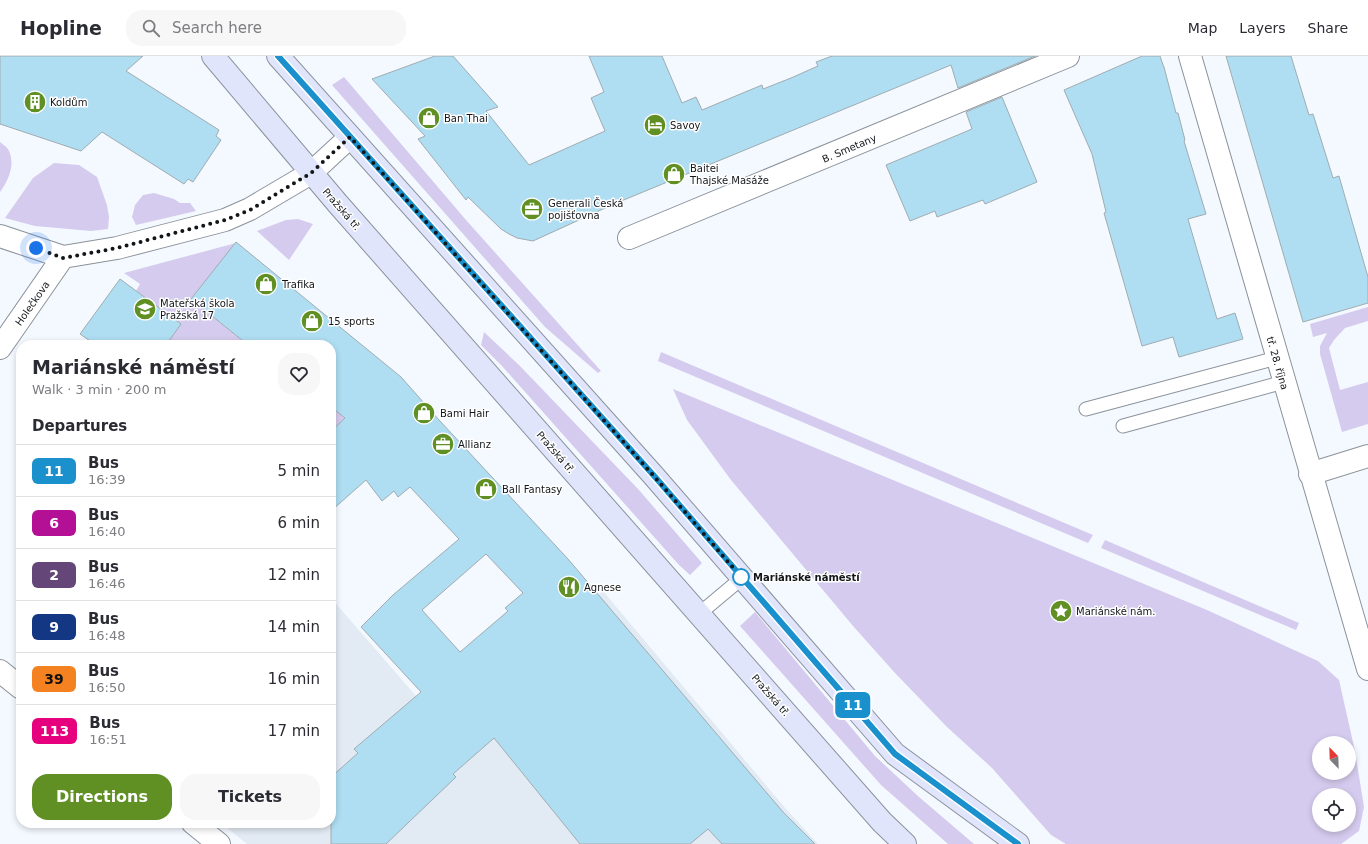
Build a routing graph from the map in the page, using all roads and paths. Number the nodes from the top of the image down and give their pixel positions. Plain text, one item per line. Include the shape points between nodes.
1 (213, 56) edge
2 (278, 56) edge
3 (1068, 56) edge
4 (1190, 56) edge
5 (350, 137) junction
6 (311, 173) junction
7 (0, 236) edge
8 (629, 238) dead end
9 (63, 258) junction
10 (0, 348) edge
11 (1277, 358) junction
12 (1284, 382) junction
13 (1086, 409) dead end
14 (1123, 426) dead end
15 (1368, 456) edge
16 (1310, 474) junction
17 (742, 578) junction
18 (699, 614) junction
19 (1368, 669) edge
20 (199, 828) edge
21 (219, 844) edge
22 (905, 844) edge
23 (1018, 844) edge

1 - 6 street, Pražská tř.
2 - 5 street
3 - 8 street, B. Smetany
4 - 11 street, tř. 28. října
5 - 6 street
5 - 17 street
6 - 9 street via 250,210 225,220 117,248
6 - 18 street, Pražská tř.
7 - 9 street
9 - 10 street, Holečkova
11 - 12 street, tř. 28. října
11 - 13 lane
12 - 14 lane
12 - 16 street, tř. 28. října
15 - 16 street
16 - 19 street, tř. 28. října
17 - 18 lane
17 - 23 street via 895,754
18 - 22 street, Pražská tř. via 882,822
20 - 21 street

